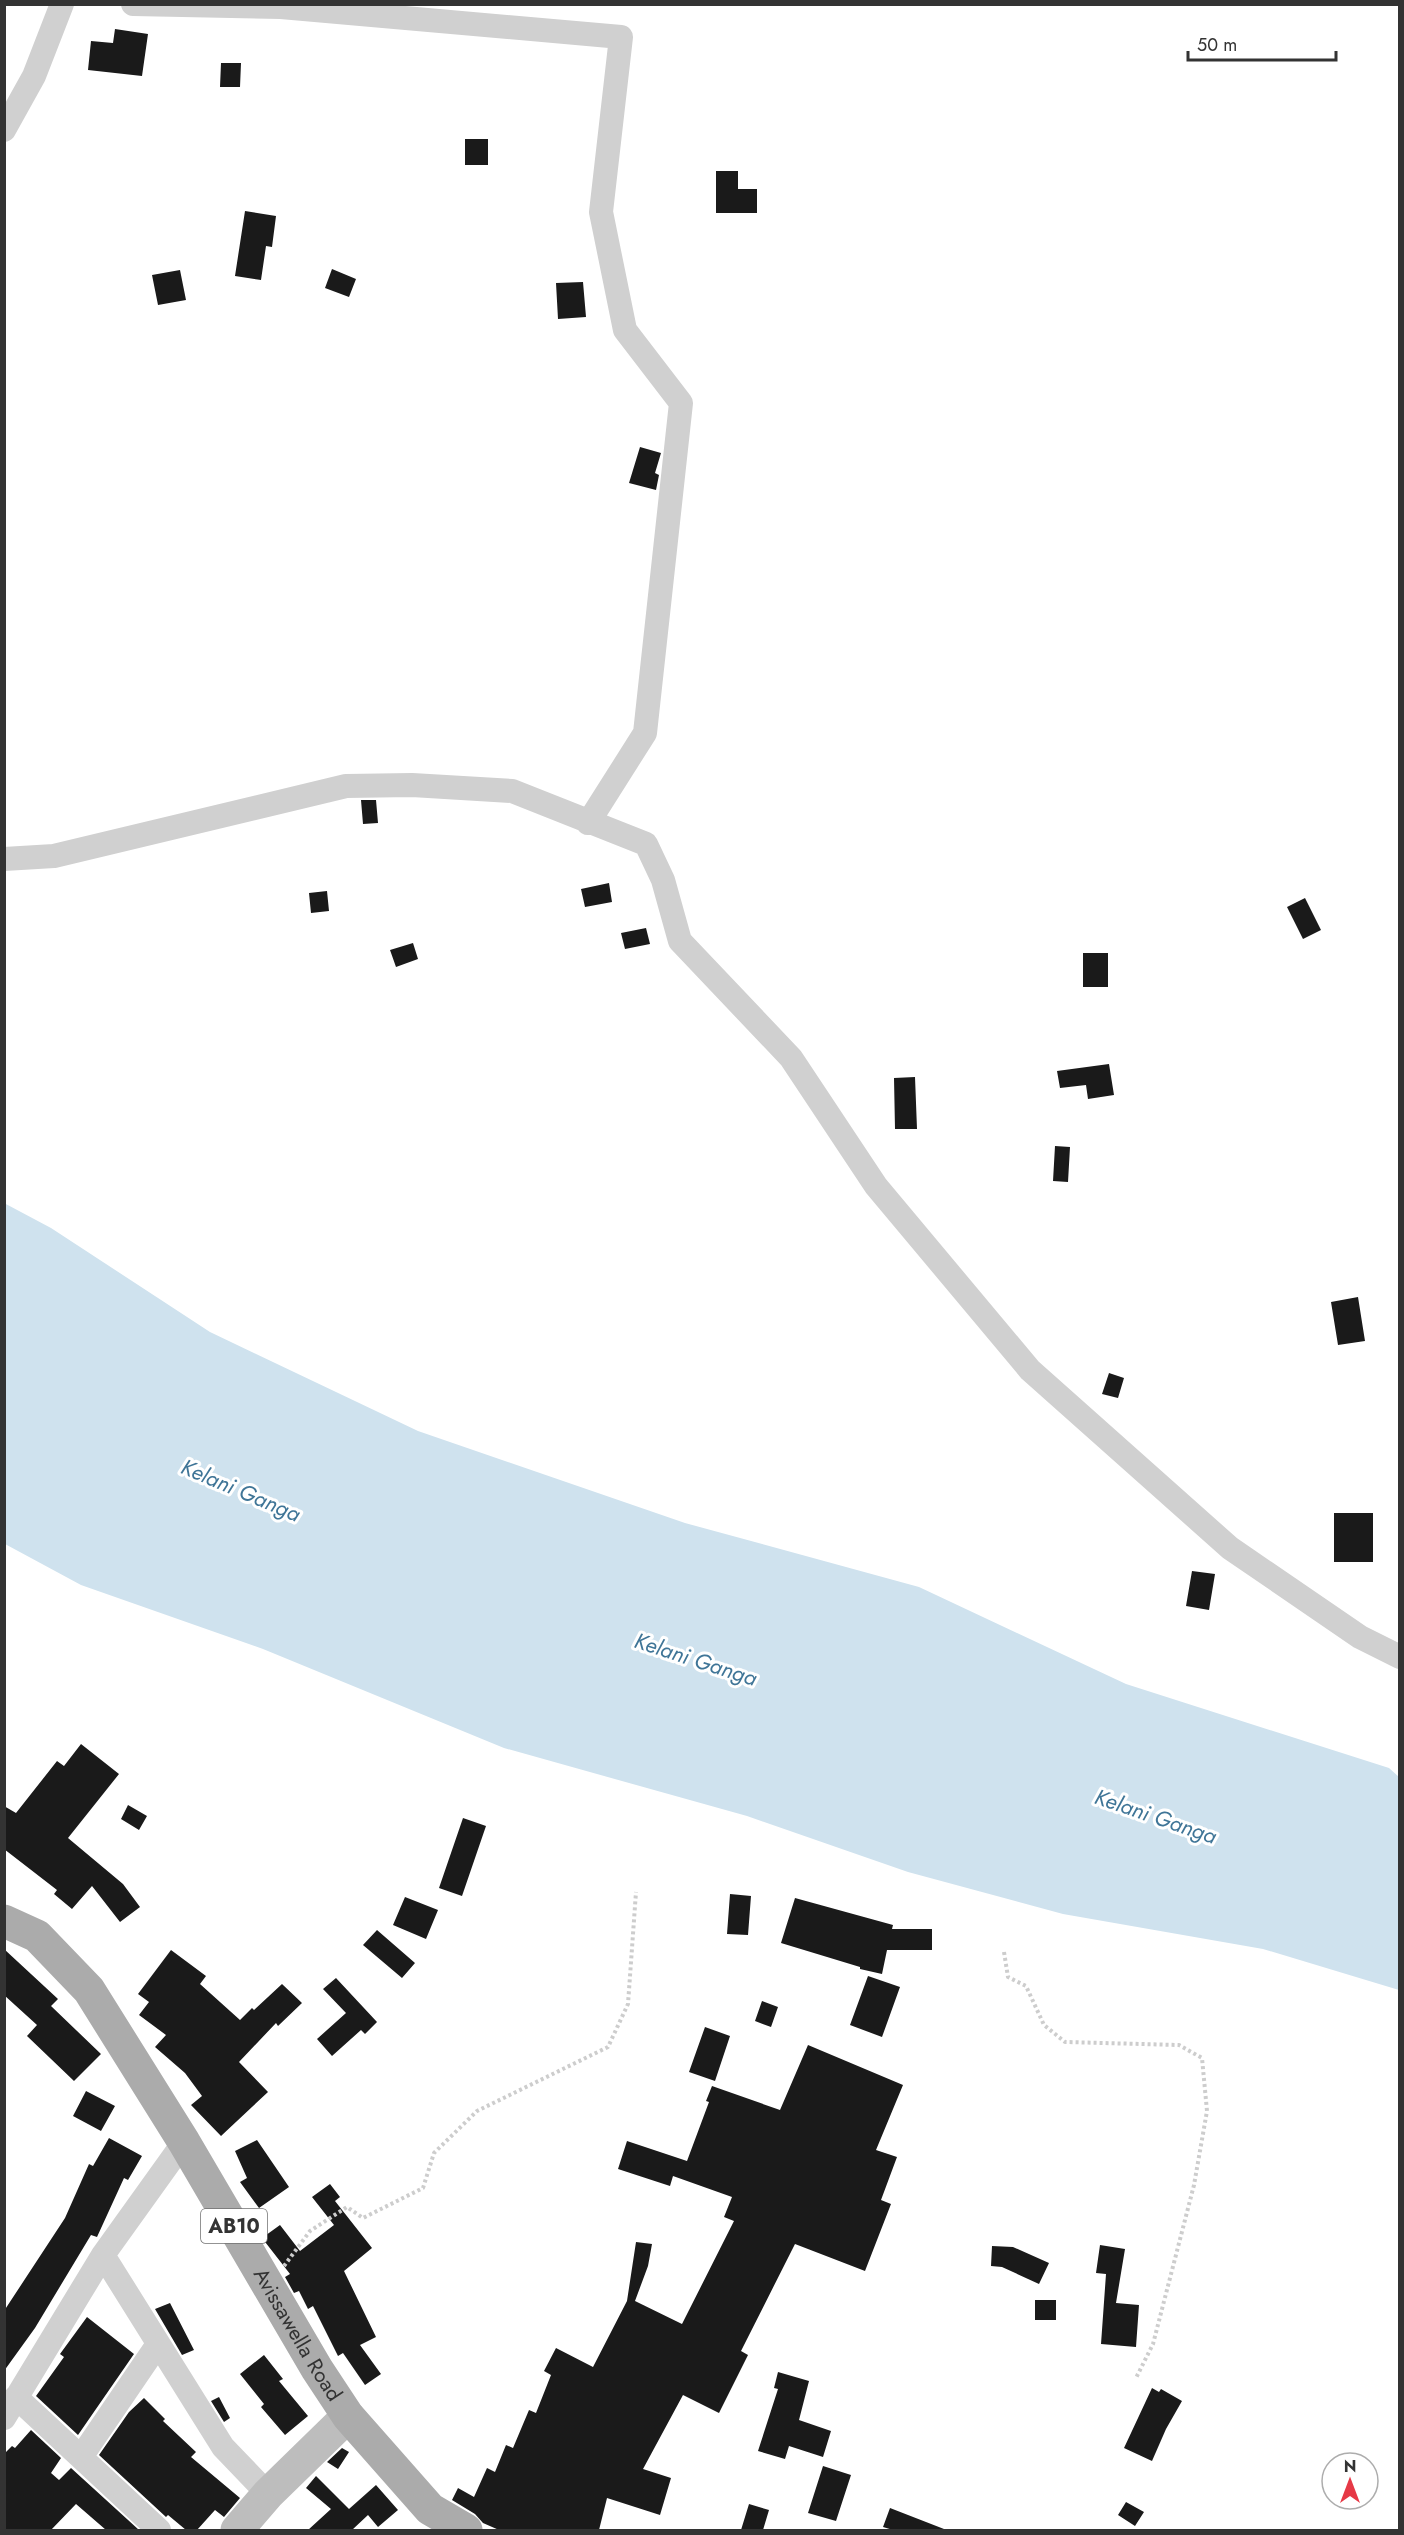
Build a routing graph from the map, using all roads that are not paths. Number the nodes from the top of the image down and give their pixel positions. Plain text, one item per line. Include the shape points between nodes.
1 (62, 4) edge
2 (133, 4) edge
3 (468, 14) edge
4 (4, 130) edge
5 (588, 823) junction
6 (4, 859) edge
7 (1400, 1657) edge
8 (4, 1921) edge
9 (184, 2142) junction
10 (103, 2255) junction
11 (158, 2344) junction
12 (10, 2407) edge
13 (348, 2416) junction
14 (81, 2457) junction
15 (268, 2494) junction
16 (159, 2530) edge
17 (237, 2530) edge
18 (466, 2530) edge

1 - 4 street via 34,76
2 - 3 street
3 - 5 street via 621,38 601,212 625,330 681,403 645,733
5 - 6 street via 512,791 346,786 54,856
5 - 7 street via 646,844 663,880 680,941 791,1058 876,1186 1030,1370 1230,1548 1360,1636
8 - 9 main road, Avissawella Road / AB10 via 37,1936 89,1990
9 - 10 street
9 - 13 main road, Avissawella Road / AB10
10 - 11 street
10 - 12 street
11 - 14 street
11 - 15 street via 223,2447
12 - 14 street
13 - 15 main road
13 - 18 main road, Avissawella Road / AB10 via 430,2509
14 - 16 street
15 - 17 main road

